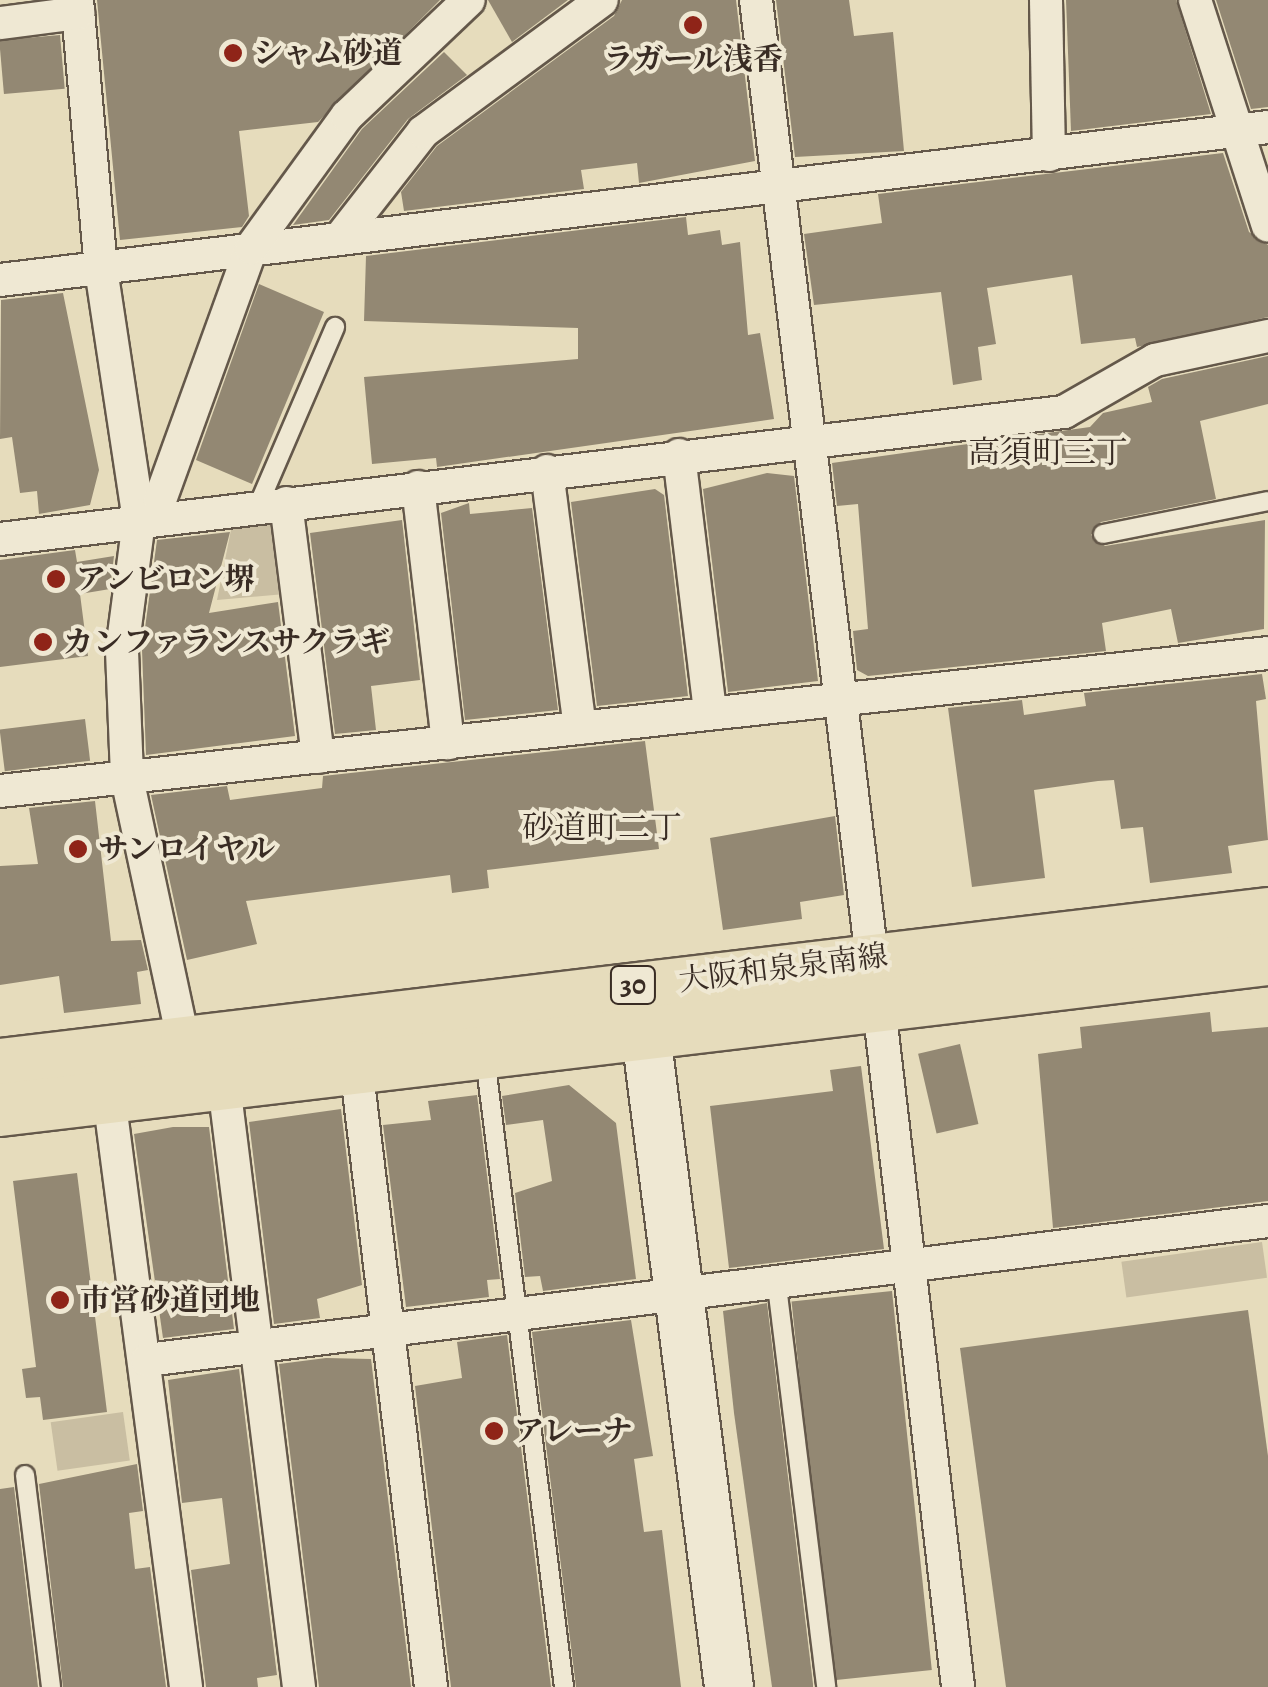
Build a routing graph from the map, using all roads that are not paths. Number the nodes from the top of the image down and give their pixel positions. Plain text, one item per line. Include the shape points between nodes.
1 (469, 0) edge
2 (602, 0) edge
3 (756, 0) edge
4 (1046, 0) edge
5 (1194, 0) edge
6 (78, 7) edge
7 (0, 24) edge
8 (1253, 128) edge
9 (1049, 155) junction
10 (779, 186) junction
11 (1268, 226) edge
12 (344, 234) junction
13 (251, 248) junction
14 (101, 268) junction
15 (0, 280) edge
16 (335, 328) dead end
17 (1268, 336) edge
18 (812, 439) junction
19 (679, 455) junction
20 (547, 471) junction
21 (418, 487) junction
22 (1268, 501) edge
23 (272, 505) junction
24 (139, 521) junction
25 (1103, 534) dead end
26 (0, 539) edge
27 (1268, 652) edge
28 (841, 699) junction
29 (710, 714) junction
30 (580, 728) junction
31 (448, 742) junction
32 (318, 757) junction
33 (127, 778) junction
34 (0, 791) edge
35 (1268, 914) edge
36 (1268, 959) edge
37 (876, 982) junction
38 (642, 1008) junction
39 (184, 1043) junction
40 (484, 1052) junction
41 (0, 1065) edge
42 (356, 1066) junction
43 (224, 1084) junction
44 (109, 1098) junction
45 (0, 1110) edge
46 (1268, 1221) edge
47 (916, 1266) junction
48 (777, 1286) junction
49 (680, 1295) junction
50 (518, 1314) junction
51 (388, 1333) junction
52 (256, 1347) junction
53 (147, 1360) junction
54 (24, 1475) dead end
55 (51, 1687) edge
56 (186, 1687) edge
57 (299, 1687) edge
58 (431, 1687) edge
59 (564, 1687) edge
60 (729, 1687) edge
61 (826, 1687) edge
62 (958, 1687) edge

1 - 13 street via 347,116
2 - 12 street via 423,132
3 - 10 street
4 - 9 street
5 - 8 street
6 - 7 street
6 - 14 street
8 - 9 street
8 - 11 street
9 - 10 street
10 - 12 street
10 - 18 street
12 - 13 street
13 - 14 street
13 - 24 street via 160,500
14 - 15 street
14 - 24 street
16 - 23 lane
17 - 18 street via 1155,360 1064,412
18 - 19 street
18 - 28 street
19 - 20 street
19 - 29 street
20 - 21 street
20 - 30 street
21 - 23 street
21 - 31 street
22 - 25 lane
23 - 24 street
23 - 32 street
24 - 26 street
24 - 33 street via 122,651
27 - 28 street
28 - 29 street
28 - 37 street
29 - 30 street
30 - 31 street
31 - 32 street
32 - 33 street
33 - 34 street
33 - 39 street
35 - 37 main road, 大阪和泉泉南線 / 30
36 - 37 main road, 大阪和泉泉南線 / 30
37 - 38 main road, 大阪和泉泉南線 / 30
37 - 47 street
38 - 39 main road, 大阪和泉泉南線 / 30
38 - 40 main road, 大阪和泉泉南線 / 30
38 - 49 street
39 - 41 main road, 大阪和泉泉南線 / 30
40 - 42 main road, 大阪和泉泉南線 / 30
40 - 50 lane
42 - 43 main road, 大阪和泉泉南線 / 30
42 - 51 street
43 - 44 main road, 大阪和泉泉南線 / 30
43 - 52 street
44 - 45 main road, 大阪和泉泉南線 / 30
44 - 53 street
46 - 47 street
47 - 48 street
47 - 62 street
48 - 49 street
48 - 61 lane
49 - 50 street
49 - 60 street
50 - 51 street
50 - 59 lane
51 - 52 street
51 - 58 street
52 - 53 street
52 - 57 street
53 - 56 street
54 - 55 lane

